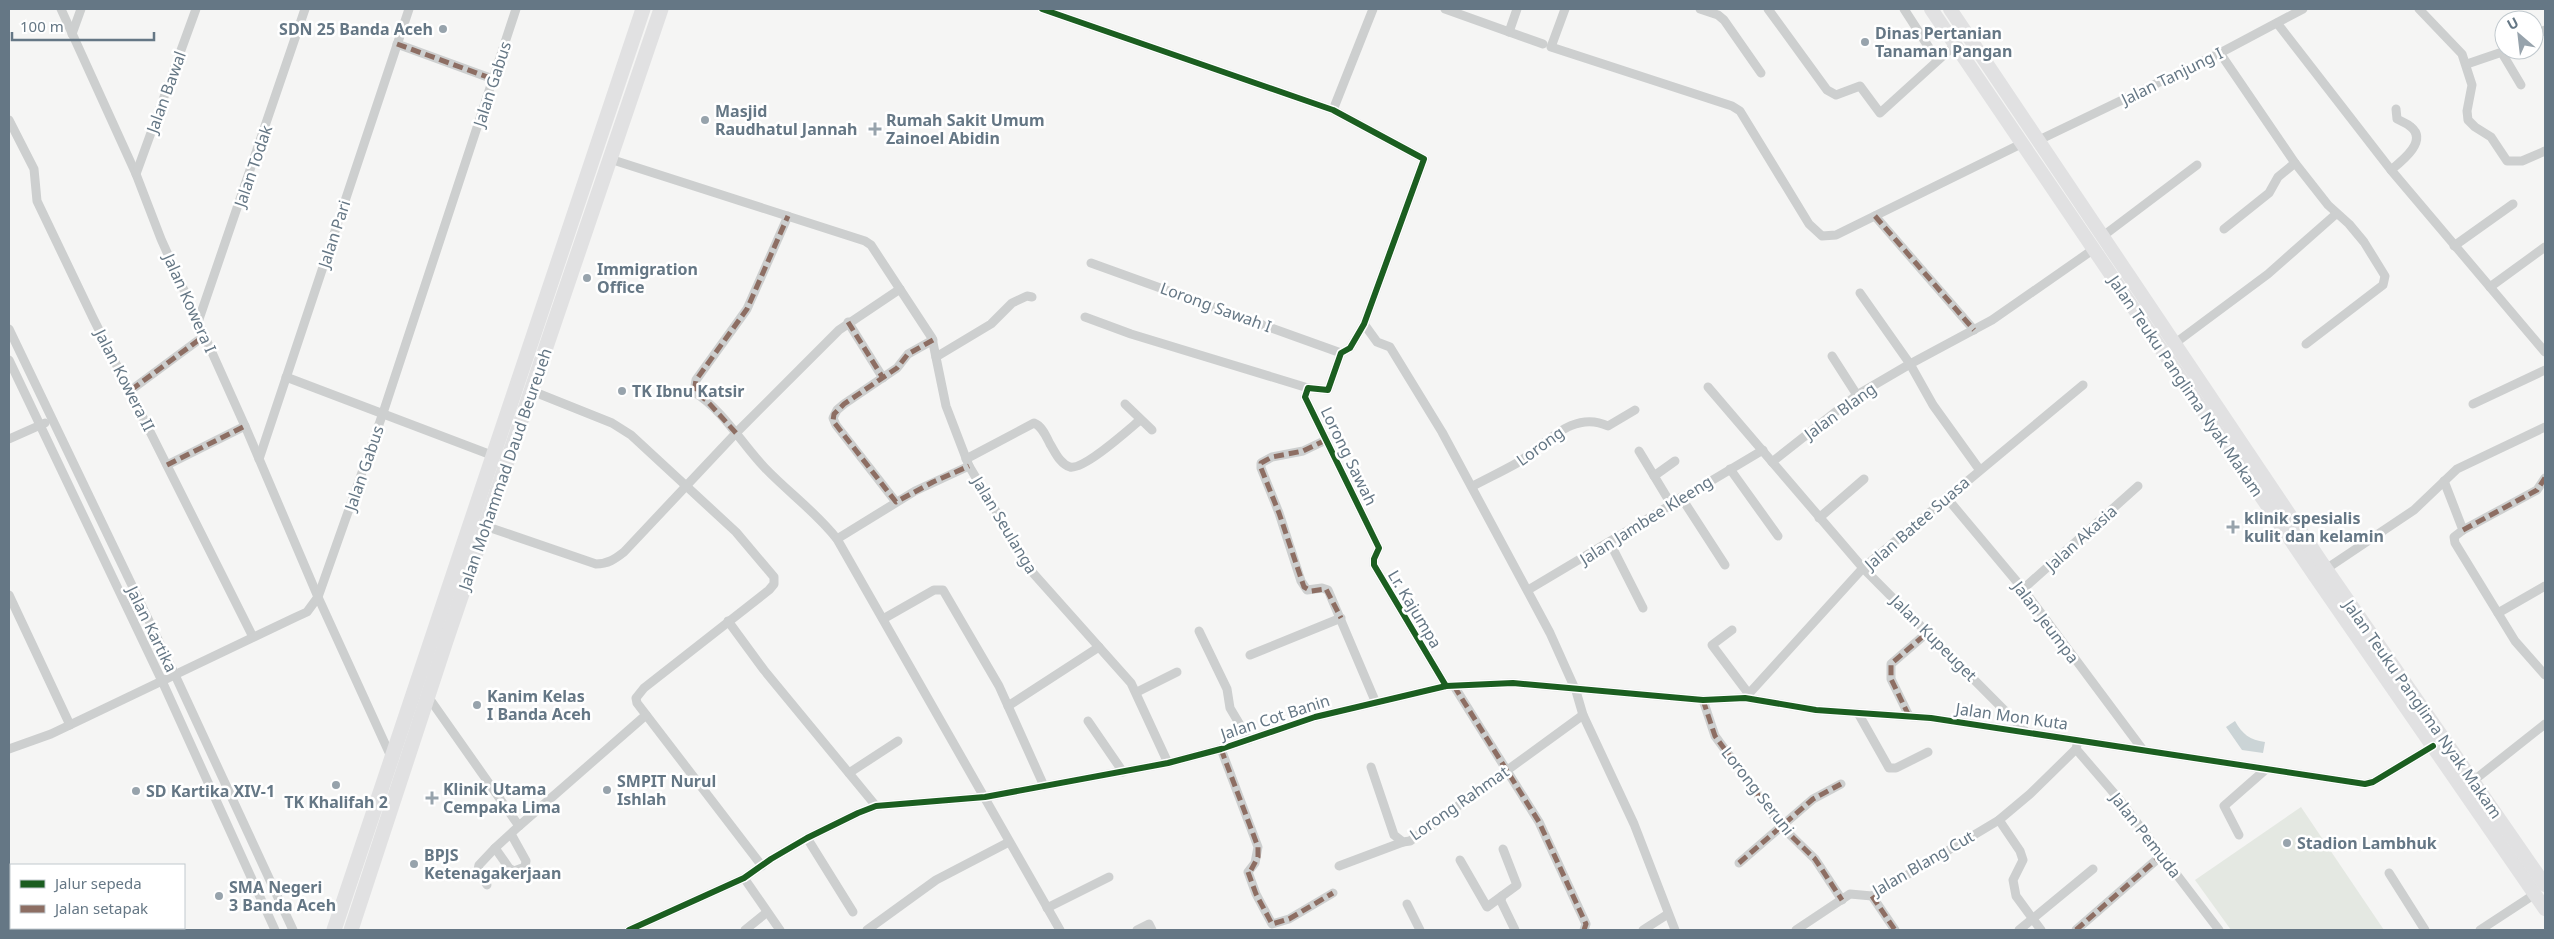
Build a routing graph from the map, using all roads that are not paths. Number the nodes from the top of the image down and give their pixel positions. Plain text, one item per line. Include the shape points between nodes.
1 (61, 9) edge
2 (81, 9) edge
3 (196, 9) edge
4 (305, 9) edge
5 (409, 9) edge
6 (516, 9) edge
7 (643, 9) edge
8 (661, 9) edge
9 (1042, 9) edge
10 (1373, 9) edge
11 (1444, 9) edge
12 (1517, 9) edge
13 (1565, 9) edge
14 (1700, 9) edge
15 (1768, 9) edge
16 (1904, 9) edge
17 (1932, 9) edge
18 (2304, 9) edge
19 (2419, 9) edge
20 (1952, 11) edge
21 (1940, 21) junction
22 (2277, 23) junction
23 (1509, 32) junction
24 (72, 34) junction
25 (397, 44) junction
26 (1543, 44) dead end
27 (1955, 45) junction
28 (2220, 53) junction
29 (2494, 55) edge
30 (1937, 60) junction
31 (2509, 60) edge
32 (2467, 64) junction
33 (1761, 74) dead end
34 (493, 80) junction
35 (2521, 85) dead end
36 (2396, 108) dead end
37 (1333, 110) junction
38 (9, 120) edge
39 (2039, 140) junction
40 (2023, 142) junction
41 (2544, 155) edge
42 (610, 159) junction
43 (2295, 163) junction
44 (2197, 165) dead end
45 (2391, 170) junction
46 (136, 174) junction
47 (2513, 204) dead end
48 (2336, 214) junction
49 (788, 216) junction
50 (1875, 216) junction
51 (2224, 229) dead end
52 (2103, 236) junction
53 (2454, 246) junction
54 (2545, 247) edge
55 (2094, 249) junction
56 (1091, 263) dead end
57 (2490, 287) junction
58 (900, 289) junction
59 (1860, 293) dead end
60 (1032, 297) dead end
61 (1085, 317) dead end
62 (198, 322) junction
63 (848, 322) junction
64 (1364, 324) junction
65 (9, 328) edge
66 (1974, 330) junction
67 (204, 336) junction
68 (933, 340) junction
69 (2174, 344) junction
70 (2306, 344) dead end
71 (2545, 352) edge
72 (1341, 353) junction
73 (1832, 356) dead end
74 (936, 357) junction
75 (9, 360) edge
76 (1910, 364) junction
77 (2545, 370) edge
78 (286, 377) junction
79 (883, 378) junction
80 (2083, 385) dead end
81 (1708, 387) dead end
82 (1308, 388) junction
83 (131, 390) junction
84 (532, 391) junction
85 (1857, 395) junction
86 (1125, 404) dead end
87 (2473, 404) dead end
88 (1636, 410) dead end
89 (384, 413) junction
90 (53, 419) junction
91 (1140, 420) junction
92 (40, 425) junction
93 (245, 426) junction
94 (2545, 427) edge
95 (1152, 430) dead end
96 (736, 433) junction
97 (9, 439) edge
98 (1326, 440) junction
99 (1763, 450) junction
100 (1639, 451) dead end
101 (494, 456) junction
102 (259, 459) junction
103 (1674, 461) dead end
104 (968, 462) junction
105 (1772, 462) junction
106 (167, 465) junction
107 (1730, 469) junction
108 (1979, 469) junction
109 (1654, 476) junction
110 (2545, 478) edge
111 (1864, 479) dead end
112 (2444, 481) junction
113 (686, 486) junction
114 (1473, 486) junction
115 (2138, 486) dead end
116 (1681, 497) junction
117 (1946, 497) junction
118 (896, 502) junction
119 (1671, 504) junction
120 (1819, 518) junction
121 (485, 526) junction
122 (2463, 530) junction
123 (1778, 536) dead end
124 (837, 539) junction
125 (1610, 543) junction
126 (1378, 544) joint
127 (118, 558) junction
128 (105, 562) junction
129 (1725, 565) dead end
130 (1863, 568) junction
131 (2320, 573) junction
132 (2545, 586) edge
133 (1528, 590) junction
134 (2023, 590) junction
135 (9, 595) edge
136 (318, 597) junction
137 (1643, 608) dead end
138 (2498, 614) junction
139 (1341, 618) junction
140 (883, 619) junction
141 (728, 621) junction
142 (1732, 630) dead end
143 (1199, 631) dead end
144 (1928, 632) junction
145 (253, 637) junction
146 (1099, 647) junction
147 (1250, 655) dead end
148 (2543, 670) edge
149 (1177, 672) dead end
150 (175, 675) junction
151 (2395, 679) junction
152 (162, 680) junction
153 (1450, 686) junction
154 (1576, 691) junction
155 (1137, 692) junction
156 (1746, 695) junction
157 (429, 698) junction
158 (1703, 700) junction
159 (1376, 703) junction
160 (1008, 706) junction
161 (1858, 713) junction
162 (646, 715) junction
163 (1583, 715) junction
164 (1909, 716) junction
165 (1088, 721) dead end
166 (70, 724) junction
167 (2545, 724) edge
168 (2025, 731) junction
169 (1248, 740) junction
170 (898, 742) dead end
171 (2077, 744) junction
172 (2433, 746) junction
173 (9, 749) edge
174 (1221, 750) junction
175 (2143, 750) junction
176 (1928, 752) dead end
177 (392, 759) junction
178 (1168, 763) junction
179 (1371, 767) dead end
180 (1508, 769) junction
181 (2265, 770) junction
182 (1123, 772) junction
183 (849, 773) junction
184 (2473, 781) junction
185 (1841, 784) dead end
186 (1044, 786) junction
187 (985, 797) junction
188 (876, 806) junction
189 (1999, 820) junction
190 (518, 826) junction
191 (1781, 826) junction
192 (511, 834) junction
193 (2239, 835) dead end
194 (808, 838) junction
195 (1009, 842) junction
196 (1402, 842) junction
197 (496, 848) junction
198 (1503, 849) dead end
199 (2162, 855) junction
200 (1460, 860) dead end
201 (1739, 863) dead end
202 (762, 866) junction
203 (1339, 866) dead end
204 (2524, 866) junction
205 (2093, 869) dead end
206 (2389, 872) dead end
207 (1109, 877) dead end
208 (744, 878) junction
209 (486, 885) dead end
210 (2540, 890) edge
211 (1333, 893) dead end
212 (1502, 896) junction
213 (1872, 896) junction
214 (1842, 900) junction
215 (1407, 904) dead end
216 (1047, 908) junction
217 (2545, 909) edge
218 (853, 912) dead end
219 (766, 913) junction
220 (1668, 914) junction
221 (2033, 920) junction
222 (1280, 927) edge
223 (275, 930) edge
224 (293, 930) edge
225 (334, 930) edge
226 (351, 930) edge
227 (629, 930) edge
228 (745, 930) edge
229 (780, 930) edge
230 (867, 930) edge
231 (1060, 930) edge
232 (1137, 930) edge
233 (1152, 930) edge
234 (1420, 930) edge
235 (1515, 930) edge
236 (1584, 930) edge
237 (1643, 930) edge
238 (1674, 930) edge
239 (1796, 930) edge
240 (1895, 930) edge
241 (2019, 930) edge
242 (2041, 930) edge
243 (2076, 930) edge
244 (2219, 930) edge
245 (2425, 930) edge
246 (2480, 930) edge

1 - 24 street, Jalan Kowera I
2 - 24 street
3 - 46 street, Jalan Bawal
4 - 62 street, Jalan Todak
5 - 25 street, Jalan Pari
6 - 34 street, Jalan Gabus
7 - 101 highway, Jalan Mohammad Daud Beureueh
8 - 42 highway, Jalan Mohammad Daud Beureueh
9 - 37 street
10 - 37 street
11 - 23 street
12 - 23 street
13 - 50 street via 1551,47 1740,111 1809,224 1822,236 1836,234
14 - 33 street via 1724,20
15 - 30 street via 1827,90 1836,95 1860,86 1880,113
16 - 30 street
17 - 21 main road, Jalan Teuku Panglima Nyak Makam
18 - 22 street, Jalan Tanjung I
19 - 32 street via 2452,42
20 - 21 main road
20 - 39 main road, Jalan Teuku Panglima Nyak Makam
21 - 27 main road, Jalan Teuku Panglima Nyak Makam
22 - 28 street, Jalan Tanjung I
22 - 45 street
23 - 26 street
24 - 46 street, Jalan Kowera I
25 - 34 street
25 - 78 street, Jalan Pari
27 - 30 street
27 - 40 main road, Jalan Teuku Panglima Nyak Makam
28 - 39 street, Jalan Tanjung I
28 - 43 street
29 - 32 street
31 - 35 street
32 - 41 street via 2472,85 2467,111 2471,124 2491,137 2507,161
34 - 89 street, Jalan Gabus
36 - 45 street via 2397,119 2412,127 2417,140 2410,152
37 - 64 street, Lorong Sawah via 1424,159
38 - 83 street, Jalan Kowera II via 34,169 37,201
39 - 52 main road, Jalan Teuku Panglima Nyak Makam
40 - 50 street
40 - 55 main road, Jalan Teuku Panglima Nyak Makam
42 - 49 street
42 - 84 highway, Jalan Mohammad Daud Beureueh
43 - 48 street
43 - 51 street via 2278,178 2269,193
44 - 52 street
45 - 53 street
46 - 62 street, Jalan Kowera I
47 - 53 street
48 - 69 street via 2268,274
48 - 70 street via 2364,242 2386,282
49 - 58 street via 865,241 875,250
49 - 96 street via 747,309 696,380 694,392 706,400
50 - 66 street
52 - 69 main road, Jalan Teuku Panglima Nyak Makam
53 - 57 street
54 - 57 street
55 - 66 street
55 - 131 main road, Jalan Teuku Panglima Nyak Makam
56 - 72 street, Lorong Sawah I
57 - 71 street
58 - 63 street
58 - 68 street
59 - 76 street, Jalan Batee Suasa
60 - 74 street via 1027,296 1012,304 991,324
61 - 82 street
62 - 67 street, Jalan Kowera I
63 - 79 street
63 - 96 street
64 - 72 street, Lorong Sawah via 1350,348
64 - 114 street via 1377,342 1390,347
65 - 90 street, Jalan Kartika
66 - 76 street
67 - 83 street
67 - 93 street, Jalan Kowera I
68 - 74 street, Jalan Seulanga
68 - 79 street via 908,354
69 - 131 main road, Jalan Teuku Panglima Nyak Makam
72 - 82 street, Lorong Sawah via 1328,390
73 - 85 street
74 - 104 street, Jalan Seulanga via 946,406
75 - 92 street, Jalan Kartika
76 - 85 street, Jalan Blang
76 - 108 street, Jalan Batee Suasa via 1933,405
77 - 87 street
78 - 89 street
78 - 102 street, Jalan Pari
79 - 118 street via 844,404 833,418
80 - 108 street
81 - 99 street, Jalan Kupeuget
82 - 98 street, Lorong Sawah via 1305,397
83 - 106 street, Jalan Kowera II
84 - 113 street via 612,423 631,435
84 - 121 highway, Jalan Mohammad Daud Beureueh
85 - 105 street, Jalan Blang
86 - 91 street
88 - 114 street, Lorong via 1608,426 1598,422 1566,426 1519,462
89 - 101 street
89 - 136 street, Jalan Gabus
90 - 92 street
90 - 127 street, Jalan Kartika
91 - 95 street
91 - 104 street via 1098,454 1073,467 1062,462 1040,427 1034,423
92 - 97 street
92 - 128 street, Jalan Kartika
93 - 102 street, Jalan Kowera I
93 - 106 street
94 - 112 street via 2457,469
96 - 113 street
96 - 124 street via 765,468
98 - 126 street, Lorong Sawah
98 - 139 street via 1303,452 1267,458 1261,463 1261,468 1304,587 1309,591 1326,589
99 - 105 street, Jalan Kupeuget
99 - 107 street, Jalan Jambee Kleeng
100 - 109 street
101 - 177 highway, Jalan Mohammad Daud Beureueh
102 - 136 street, Jalan Kowera I
103 - 109 street
104 - 118 street
104 - 146 street, Jalan Seulanga via 1023,560
105 - 120 street, Jalan Kupeuget
106 - 145 street, Jalan Kowera II
107 - 116 street, Jalan Jambee Kleeng
107 - 123 street
108 - 117 street, Jalan Batee Suasa
109 - 119 street
110 - 122 street via 2537,490
111 - 120 street
112 - 122 street
112 - 131 street via 2414,510
113 - 121 street via 624,552 605,564 596,564
113 - 141 street via 736,532 774,577 774,584 769,590
114 - 133 street
115 - 134 street, Jalan Akasia
116 - 119 street, Jalan Jambee Kleeng
116 - 129 street
117 - 130 street, Jalan Batee Suasa
117 - 134 street, Jalan Jeumpa
118 - 124 street
119 - 125 street, Jalan Jambee Kleeng
120 - 130 street, Jalan Kupeuget
121 - 157 highway, Jalan Mohammad Daud Beureueh
122 - 138 street via 2454,538 2455,543
124 - 140 street
125 - 133 street, Jalan Jambee Kleeng
125 - 137 street
126 - 153 street, Lr. Kajumpa via 1374,565
127 - 128 street
127 - 150 street, Jalan Kartika
128 - 152 street, Jalan Kartika
130 - 144 street, Jalan Kupeuget
130 - 156 street, Jalan Batee Suasa
131 - 151 main road, Jalan Teuku Panglima Nyak Makam
132 - 138 street
133 - 154 street
134 - 175 street, Jalan Jeumpa
135 - 166 street
136 - 145 street, Jalan Gabus via 306,612
136 - 177 street, Jalan Kowera I
138 - 148 street via 2515,641
139 - 147 street
139 - 159 street
140 - 160 street via 934,590 943,590
140 - 187 street
141 - 162 street via 637,695 636,700
141 - 183 street
142 - 156 street via 1712,644
143 - 169 street via 1227,689 1230,708
144 - 164 street via 1891,664 1892,679
144 - 168 street, Jalan Kupeuget
145 - 150 street, Jalan Gabus
146 - 155 street, Jalan Seulanga
146 - 160 street
149 - 155 street
150 - 152 street, Jalan Gabus
150 - 224 street, Jalan Kartika
151 - 172 main road, Jalan Teuku Panglima Nyak Makam
151 - 184 main road, Jalan Teuku Panglima Nyak Makam
152 - 166 street, Jalan Gabus
152 - 223 street, Jalan Kartika
153 - 154 street, Jalan Cot Banin via 1513,683
153 - 159 street, Jalan Cot Banin
153 - 180 street, Lr. Kajumpa
154 - 158 street, Jalan Mon Kuta
154 - 163 street
155 - 178 street, Jalan Seulanga
156 - 158 street, Jalan Mon Kuta
156 - 161 street, Jalan Mon Kuta via 1816,710
157 - 190 street
157 - 226 highway, Jalan Mohammad Daud Beureueh
158 - 191 street, Lorong Seruni via 1715,736
159 - 169 street, Jalan Cot Banin via 1316,716
160 - 186 street
161 - 164 street, Jalan Mon Kuta
161 - 176 street via 1889,768 1896,768
162 - 190 street
162 - 202 street
163 - 180 street, Lorong Rahmat
163 - 220 street via 1634,824
164 - 168 street, Jalan Mon Kuta
165 - 182 street
166 - 173 street, Jalan Gabus
167 - 184 street
168 - 171 street, Jalan Mon Kuta
169 - 174 street, Jalan Cot Banin
170 - 183 street
171 - 175 street, Jalan Mon Kuta
171 - 189 street, Jalan Blang Cut via 2041,784
171 - 199 street, Jalan Pemuda
172 - 181 street, Jalan Mon Kuta via 2365,784
172 - 204 main road, Jalan Teuku Panglima Nyak Makam
174 - 178 street, Jalan Cot Banin
174 - 222 street via 1258,848 1255,863 1248,872 1272,924
175 - 181 street, Jalan Mon Kuta
177 - 225 highway, Jalan Mohammad Daud Beureueh
178 - 182 street, Jalan Cot Banin
179 - 196 street, Lorong Rahmat via 1394,835
180 - 196 street, Lorong Rahmat via 1410,841
180 - 236 street, Lr. Kajumpa via 1539,822 1586,924
181 - 193 street via 2224,806
182 - 186 street, Jalan Cot Banin
183 - 188 street
184 - 204 main road, Jalan Teuku Panglima Nyak Makam
185 - 191 street via 1813,799
186 - 187 street, Jalan Cot Banin
187 - 188 street, Jalan Cot Banin
187 - 195 street
188 - 194 street
189 - 213 street, Jalan Blang Cut
189 - 221 street via 2023,860 2013,880 2016,896
190 - 192 street
191 - 201 street
191 - 214 street, Lorong Seruni via 1815,859
192 - 197 street
192 - 197 street via 526,861 525,866 511,870
194 - 202 street
194 - 218 street
195 - 216 street
195 - 230 street via 936,880
196 - 203 street
197 - 209 street via 479,866
198 - 212 street via 1516,884
199 - 243 street
199 - 244 street, Jalan Pemuda
200 - 212 street via 1487,907
202 - 208 street
204 - 210 main road, Jalan Teuku Panglima Nyak Makam
205 - 221 street
206 - 245 street
207 - 216 street
208 - 219 street
208 - 227 street
210 - 217 main road, Jalan Teuku Panglima Nyak Makam
210 - 246 street
211 - 222 street
212 - 235 street via 1501,901
213 - 214 street, Jalan Blang Cut via 1850,894
213 - 240 street
214 - 239 street, Jalan Blang Cut
215 - 234 street
216 - 231 street
219 - 228 street
219 - 229 street
220 - 237 street
220 - 238 street
221 - 241 street
221 - 242 street
232 - 233 street via 1149,924

